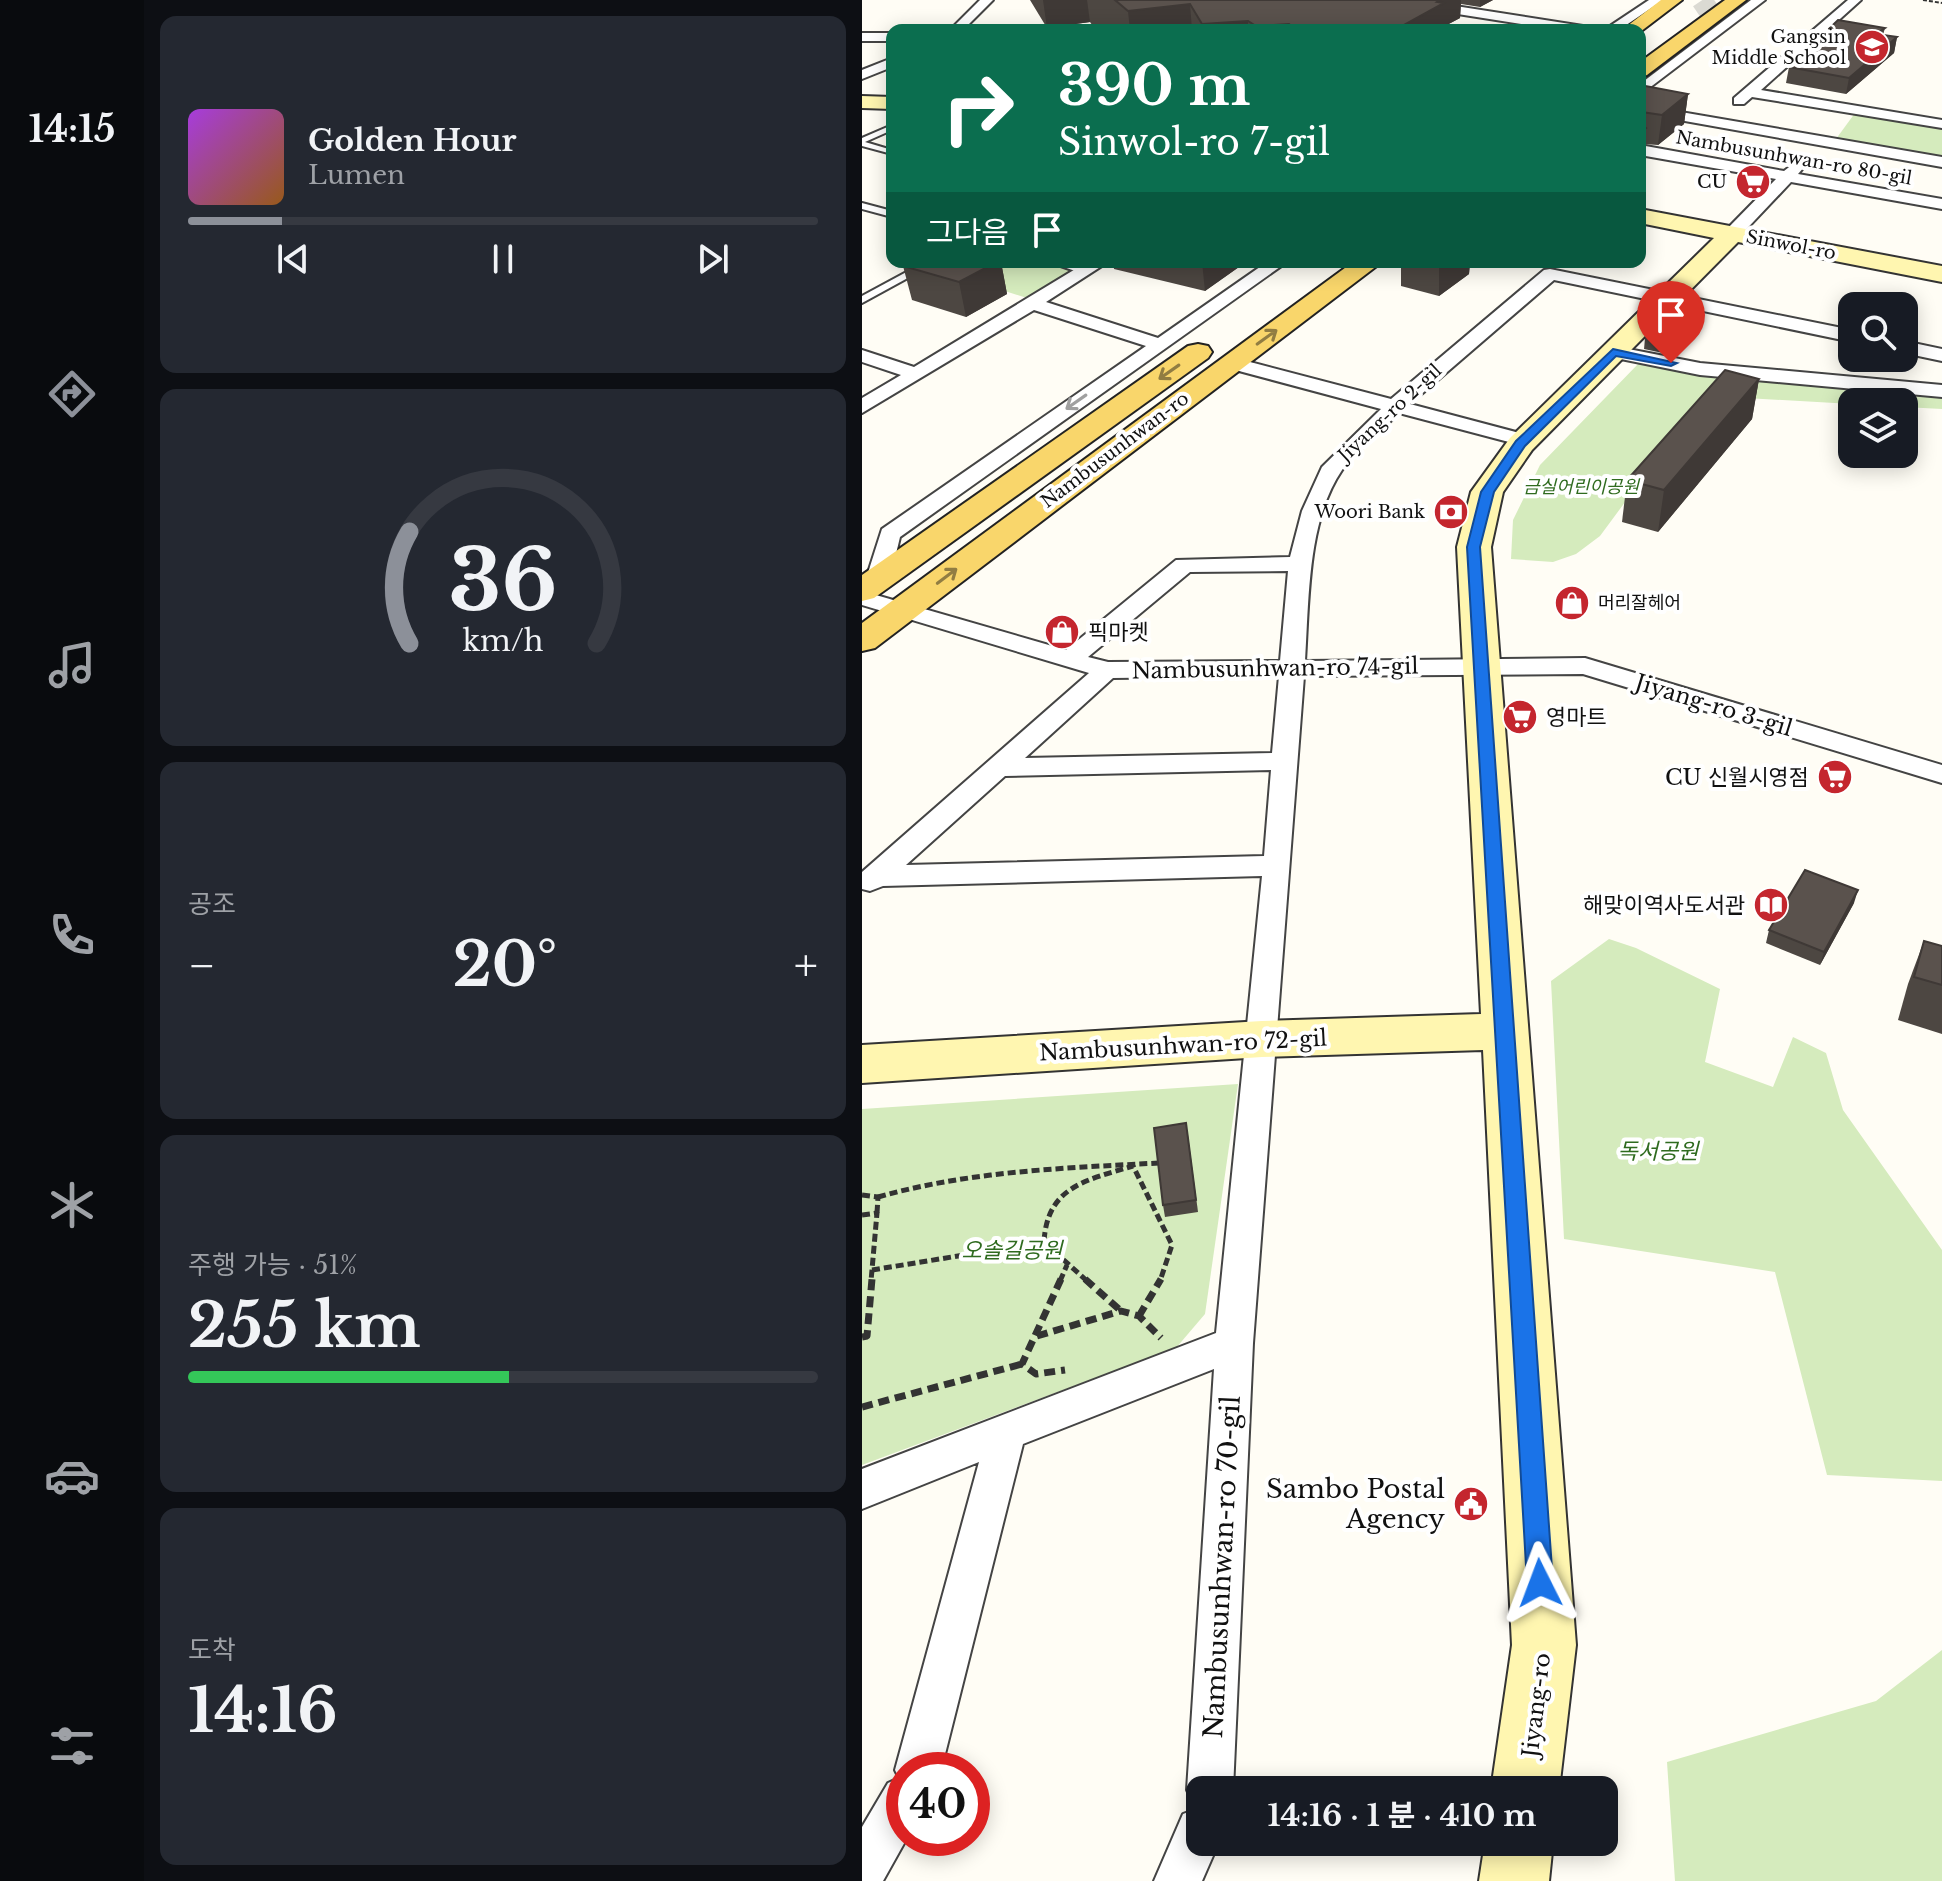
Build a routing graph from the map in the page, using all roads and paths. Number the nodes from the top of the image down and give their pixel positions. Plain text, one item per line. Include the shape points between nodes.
1 (987, 0) edge
2 (1394, 0) edge
3 (1737, 0) tunnel mouth
4 (1759, 0) edge
5 (1855, 0) edge
6 (1923, 0) edge
7 (1942, 3) edge
8 (1516, 6) dead end
9 (1683, 10) edge
10 (1499, 16) junction
11 (962, 24) edge
12 (1486, 24) edge
13 (1547, 24) edge
14 (1632, 24) edge
15 (1646, 24) edge
16 (1646, 35) edge
17 (862, 37) edge
18 (886, 37) edge
19 (1646, 51) edge
20 (1646, 62) edge
21 (886, 65) edge
22 (862, 75) edge
23 (1646, 80) edge
24 (1750, 92) junction
25 (862, 102) edge
26 (886, 103) edge
27 (1646, 110) edge
28 (1713, 122) junction
29 (1942, 124) edge
30 (1835, 125) junction
31 (886, 130) edge
32 (862, 143) edge
33 (886, 150) edge
34 (1646, 151) edge
35 (1942, 162) edge
36 (1787, 177) junction
37 (1942, 204) edge
38 (865, 208) edge
39 (886, 213) edge
40 (1646, 217) edge
41 (1732, 234) junction
42 (921, 268) edge
43 (1090, 268) edge
44 (1269, 268) edge
45 (1315, 268) edge
46 (1361, 268) edge
47 (1942, 274) edge
48 (1667, 298) junction
49 (862, 300) edge
50 (1032, 303) junction
51 (1838, 333) edge
52 (1158, 344) junction
53 (1918, 350) edge
54 (1613, 352) junction
55 (1942, 355) edge
56 (862, 356) edge
57 (1231, 363) junction
58 (917, 374) junction
59 (1942, 391) edge
60 (862, 407) edge
61 (1394, 407) junction
62 (1524, 440) junction
63 (1300, 564) junction
64 (867, 589) edge
65 (903, 609) junction
66 (862, 640) edge
67 (1070, 659) junction
68 (1292, 667) junction
69 (1481, 667) junction
70 (1107, 670) junction
71 (1285, 761) junction
72 (997, 767) junction
73 (1942, 774) edge
74 (1277, 866) junction
75 (869, 882) edge
76 (1505, 1031) junction
77 (1262, 1039) junction
78 (862, 1064) edge
79 (1159, 1163) edge
80 (1133, 1166) junction
81 (862, 1195) edge
82 (878, 1197) junction
83 (877, 1213) junction
84 (862, 1215) edge
85 (1044, 1242) junction
86 (1067, 1265) junction
87 (872, 1270) junction
88 (1121, 1311) junction
89 (1139, 1316) junction
90 (1036, 1336) junction
91 (862, 1337) edge
92 (1234, 1343) junction
93 (1022, 1364) junction
94 (1176, 1366) junction
95 (1073, 1369) dead end
96 (862, 1407) edge
97 (1007, 1432) junction
98 (862, 1489) edge
99 (923, 1752) edge
100 (1211, 1776) edge
101 (1527, 1776) edge
102 (886, 1830) edge
103 (1189, 1856) edge
104 (1517, 1856) edge
105 (862, 1872) edge
106 (1178, 1881) edge
107 (1514, 1881) edge

1 - 11 street
2 - 10 street
3 - 9 main road
4 - 9 street
5 - 24 street
6 - 7 path
8 - 10 street
9 - 14 street
9 - 15 main road
9 - 16 main road
9 - 19 main road
9 - 20 main road
9 - 23 street
10 - 12 street
10 - 13 street
17 - 18 street
21 - 22 street
24 - 28 street
24 - 30 street
25 - 26 street
27 - 28 street
28 - 30 street
29 - 30 street
30 - 35 street
30 - 36 street
31 - 32 lane
32 - 33 lane
34 - 36 street, Nambusunhwan-ro 80-gil
36 - 37 street, Nambusunhwan-ro 80-gil
36 - 41 street
38 - 39 lane
40 - 41 street, Sinwol-ro
41 - 47 street, Sinwol-ro
41 - 48 street, Jiyang-ro
42 - 49 lane
43 - 50 street
44 - 52 street
45 -> 64 main road, Nambusunhwan-ro
57 -> 46 main road, Nambusunhwan-ro
48 - 51 street
48 - 54 street, Jiyang-ro
48 - 61 street, Jiyang-ro 2-gil via 1550,274
50 - 52 street
50 - 58 street
52 -> 64 street via 890,534
53 - 55 street
54 - 59 street via 1700,369
54 - 62 street, Jiyang-ro
56 - 58 street
57 - 61 street
65 -> 57 main road, Nambusunhwan-ro
58 - 60 street
61 - 62 street
61 - 63 street, Jiyang-ro 2-gil via 1333,467 1313,511
62 - 69 street, Jiyang-ro via 1487,492 1474,547
63 - 67 street via 1184,565
63 - 68 street, Jiyang-ro 2-gil
64 - 65 street, Nambusunhwan-ro 74-gil
65 - 66 main road, Nambusunhwan-ro
65 - 67 street, Nambusunhwan-ro 74-gil
67 - 70 street, Nambusunhwan-ro 74-gil
68 - 69 street, Nambusunhwan-ro 74-gil
68 - 70 street, Nambusunhwan-ro 74-gil
68 - 71 street, Jiyang-ro 2-gil
69 - 73 street, Jiyang-ro 3-gil via 1585,666
69 - 76 street, Jiyang-ro
70 - 72 street
71 - 72 street
71 - 74 street, Jiyang-ro 2-gil
72 - 75 street
74 - 75 street
74 - 77 street, Jiyang-ro 2-gil
76 - 77 street, Nambusunhwan-ro 72-gil
76 - 101 street, Jiyang-ro via 1544,1645
77 - 78 street, Nambusunhwan-ro 72-gil
77 - 92 street, Nambusunhwan-ro 70-gil
79 - 80 path
80 - 82 path via 998,1172
80 - 85 path via 1074,1186 1053,1202 1043,1225
80 - 89 path via 1172,1245 1165,1272
81 - 82 path
82 - 83 path
83 - 84 path
83 - 87 path
85 - 86 path
85 - 87 path
86 - 88 path
86 - 90 path
87 - 91 path via 867,1336
88 - 89 path
88 - 90 path
89 - 94 path via 1167,1344
90 - 93 path
92 - 94 street
92 - 100 street, Nambusunhwan-ro 70-gil
93 - 95 path via 1038,1375
93 - 96 path
94 - 97 street
97 - 98 street
97 - 99 street
102 - 105 street
103 - 106 street
104 - 107 street

